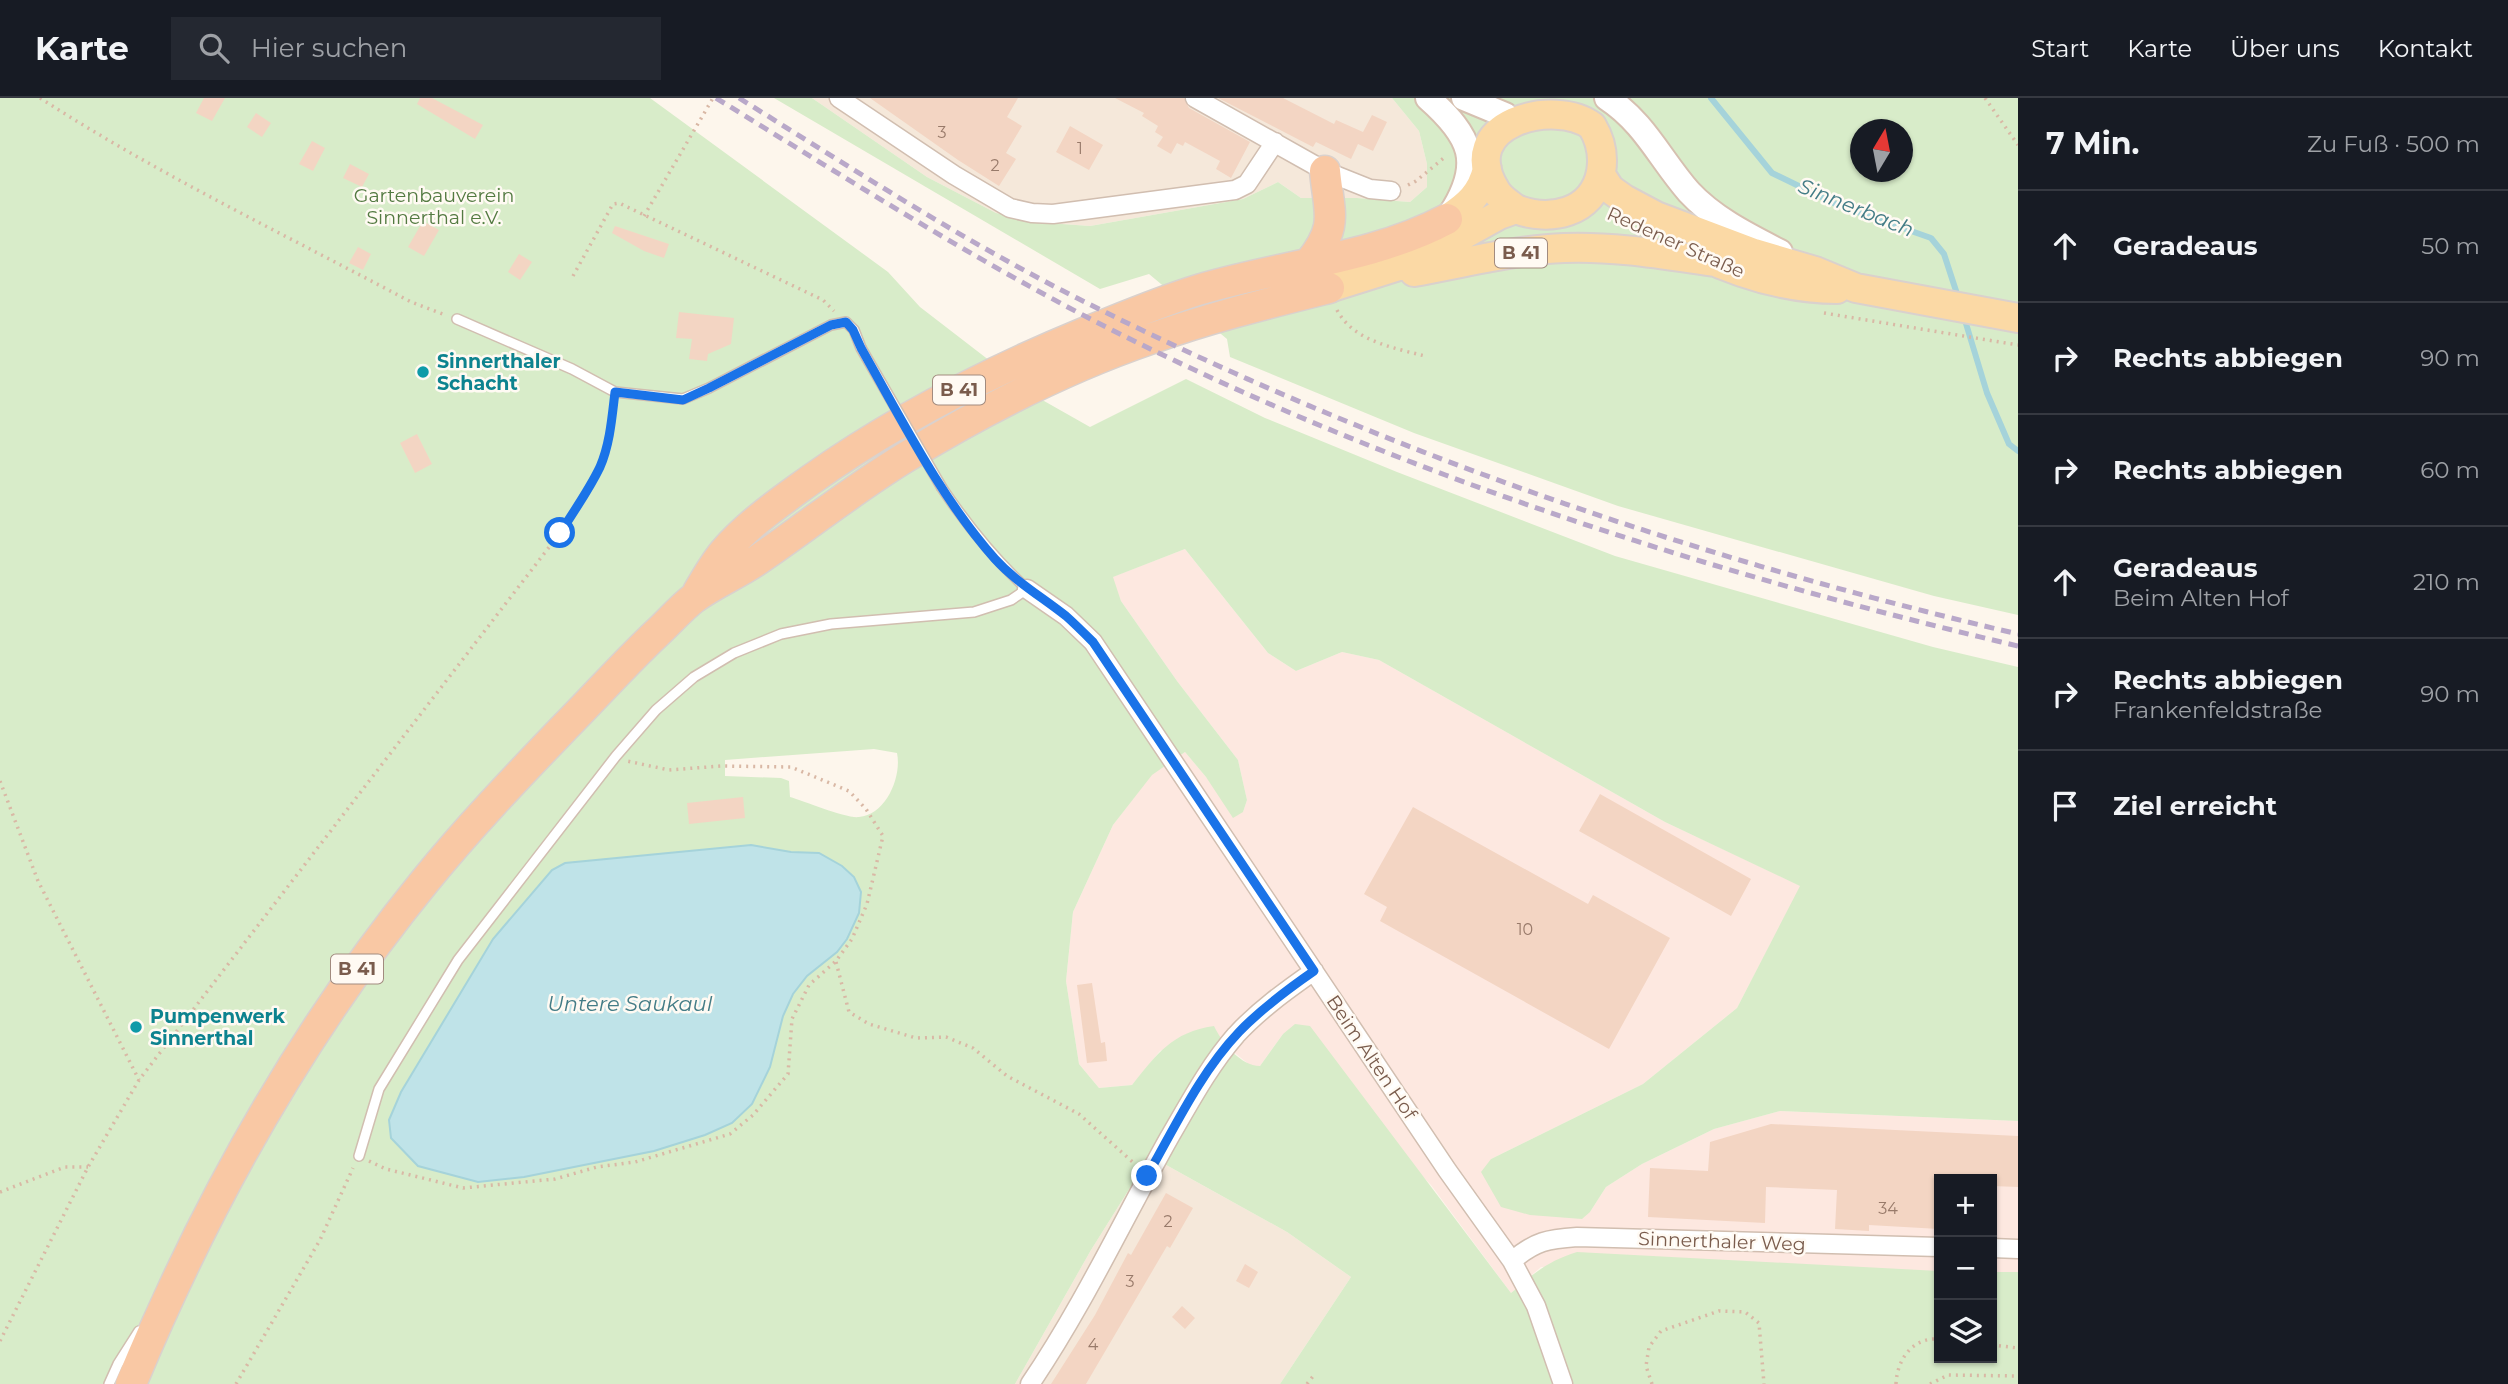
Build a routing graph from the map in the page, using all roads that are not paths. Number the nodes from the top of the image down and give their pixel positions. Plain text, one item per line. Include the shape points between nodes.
1 (839, 98) edge
2 (1195, 98) edge
3 (1429, 98) edge
4 (1437, 98) edge
5 (1464, 98) edge
6 (1607, 98) edge
7 (1505, 115) junction
8 (1275, 142) junction
9 (1487, 157) junction
10 (1325, 171) junction
11 (1601, 175) junction
12 (1391, 191) road end
13 (1580, 205) junction
14 (1516, 209) junction
15 (1447, 219) junction
16 (1331, 220) junction
17 (1366, 250) junction
18 (1310, 261) junction
19 (1715, 262) junction
20 (1815, 271) junction
21 (1329, 288) junction
22 (1856, 288) junction
23 (2007, 316) edge
24 (457, 319) road end
25 (1027, 589) junction
26 (694, 599) junction
27 (1314, 971) junction
28 (359, 1156) road end
29 (1934, 1247) edge
30 (1997, 1248) edge
31 (2018, 1249) edge
32 (1512, 1261) junction
33 (167, 1297) junction
34 (109, 1384) edge
35 (131, 1384) edge
36 (1030, 1384) edge
37 (1563, 1384) edge

1 - 8 street via 965,182 1010,208 1032,213 1235,190 1247,184
2 - 8 street
3 - 15 main road via 1463,134 1469,156 1463,193
4 - 9 main road via 1480,132
5 - 7 main road
6 - 20 main road via 1643,128 1691,193 1717,216
7 - 9 main road, B 41 via 1497,124
7 - 11 main road via 1539,100 1575,109 1599,138
8 - 10 street
9 - 14 main road via 1497,193
9 - 15 main road, B 41 via 1478,192
10 - 12 street via 1370,189
10 - 16 highway
11 - 13 main road
11 - 20 main road, Redener Straße / B 41 via 1610,189 1657,216 1754,254
13 - 14 main road, B 41 via 1549,217
13 - 19 main road, Redener Straße / B 41 via 1615,213
14 - 21 main road, B 41 via 1418,260
15 - 17 highway, B 41
16 - 17 highway via 1349,241
16 - 18 highway via 1323,245
17 - 18 highway, B 41
18 - 26 highway, B 41 via 1196,290 1042,350 951,394 857,447 783,499 724,552
19 - 21 main road, B 41 via 1626,250 1565,248
19 - 22 main road, Redener Straße / B 41 via 1788,286
20 - 22 main road, Redener Straße / B 41
21 - 26 highway, B 41 via 1148,339 1063,374 909,455
22 - 23 main road, Redener Straße / B 41
24 - 25 lane, Beim Alten Hof, bridge via 615,392 683,400 831,325 846,322 965,522 996,561
25 - 27 street, Beim Alten Hof via 1093,642
25 - 28 lane via 1011,600 974,612 831,624 781,634 734,653 694,677 656,710 616,756 458,960 379,1089
26 - 33 highway, B 41 via 498,797 368,955 270,1103
27 - 32 street, Beim Alten Hof
27 - 36 street via 1255,1015 1220,1055 1147,1176 1056,1346
29 - 32 street, Sinnerthaler Weg via 1577,1237 1548,1239
30 - 31 street
32 - 37 street, Beim Alten Hof via 1536,1306
33 - 34 lane via 139,1331
33 - 35 highway, B 41

